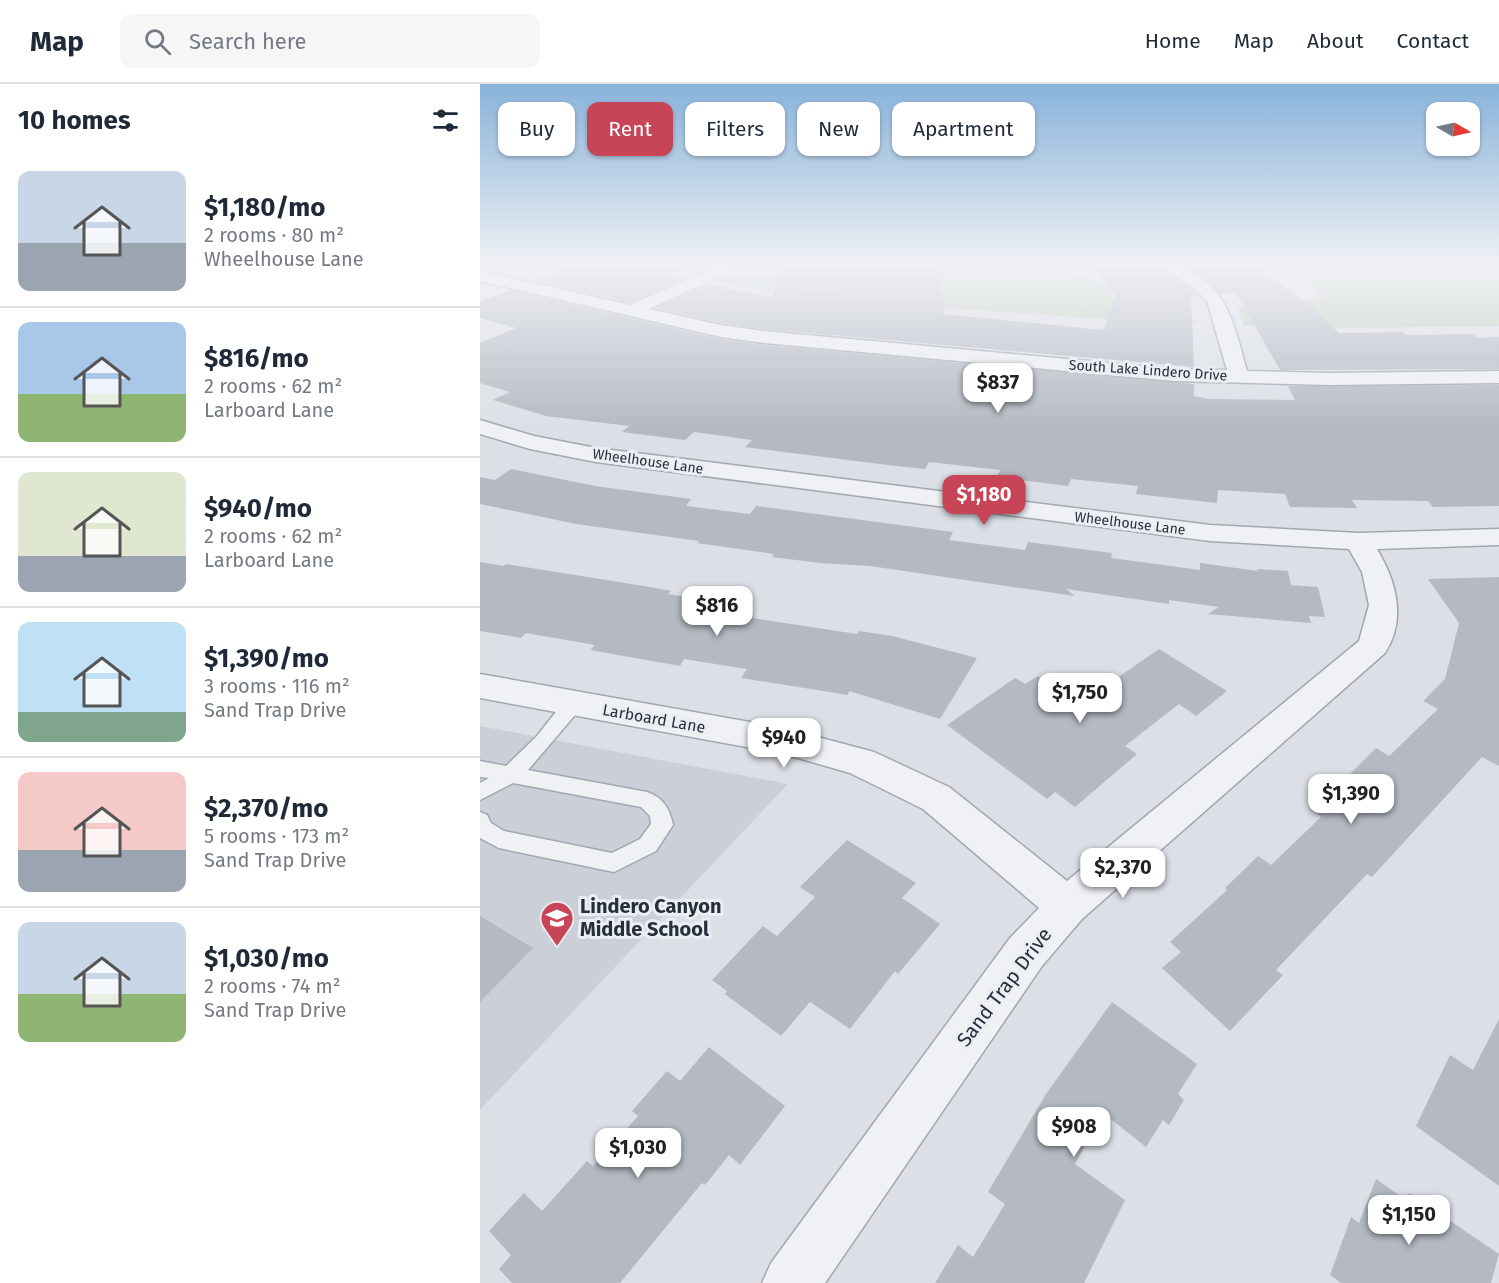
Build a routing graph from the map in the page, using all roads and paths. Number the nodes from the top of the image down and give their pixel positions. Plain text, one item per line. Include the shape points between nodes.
1 (667, 319) edge
2 (1140, 319) edge
3 (1222, 319) edge
4 (1298, 321) dead end
5 (1223, 323) junction
6 (1239, 377) junction
7 (1499, 377) edge
8 (480, 427) edge
9 (1499, 537) edge
10 (1359, 542) junction
11 (480, 686) edge
12 (574, 703) junction
13 (480, 770) edge
14 (509, 775) junction
15 (480, 792) edge
16 (480, 821) edge
17 (1067, 906) junction
18 (791, 1283) edge

1 - 6 street, South Lake Lindero Drive via 764,337 1174,375
2 - 5 path
3 - 5 street
4 - 5 path
5 - 6 street
6 - 7 street, South Lake Lindero Drive
8 - 10 street, Wheelhouse Lane via 596,455 1210,533
9 - 10 street, Wheelhouse Lane
10 - 17 street, Sand Trap Drive via 1376,572 1384,605 1374,646
11 - 12 street, Larboard Lane
12 - 14 lane
12 - 17 street, Larboard Lane via 784,741 861,762 936,798
13 - 14 lane
14 - 15 lane
14 - 16 lane via 647,800 660,812 662,825 648,845 614,864 499,839 482,828
17 - 18 street, Sand Trap Drive via 1026,952

